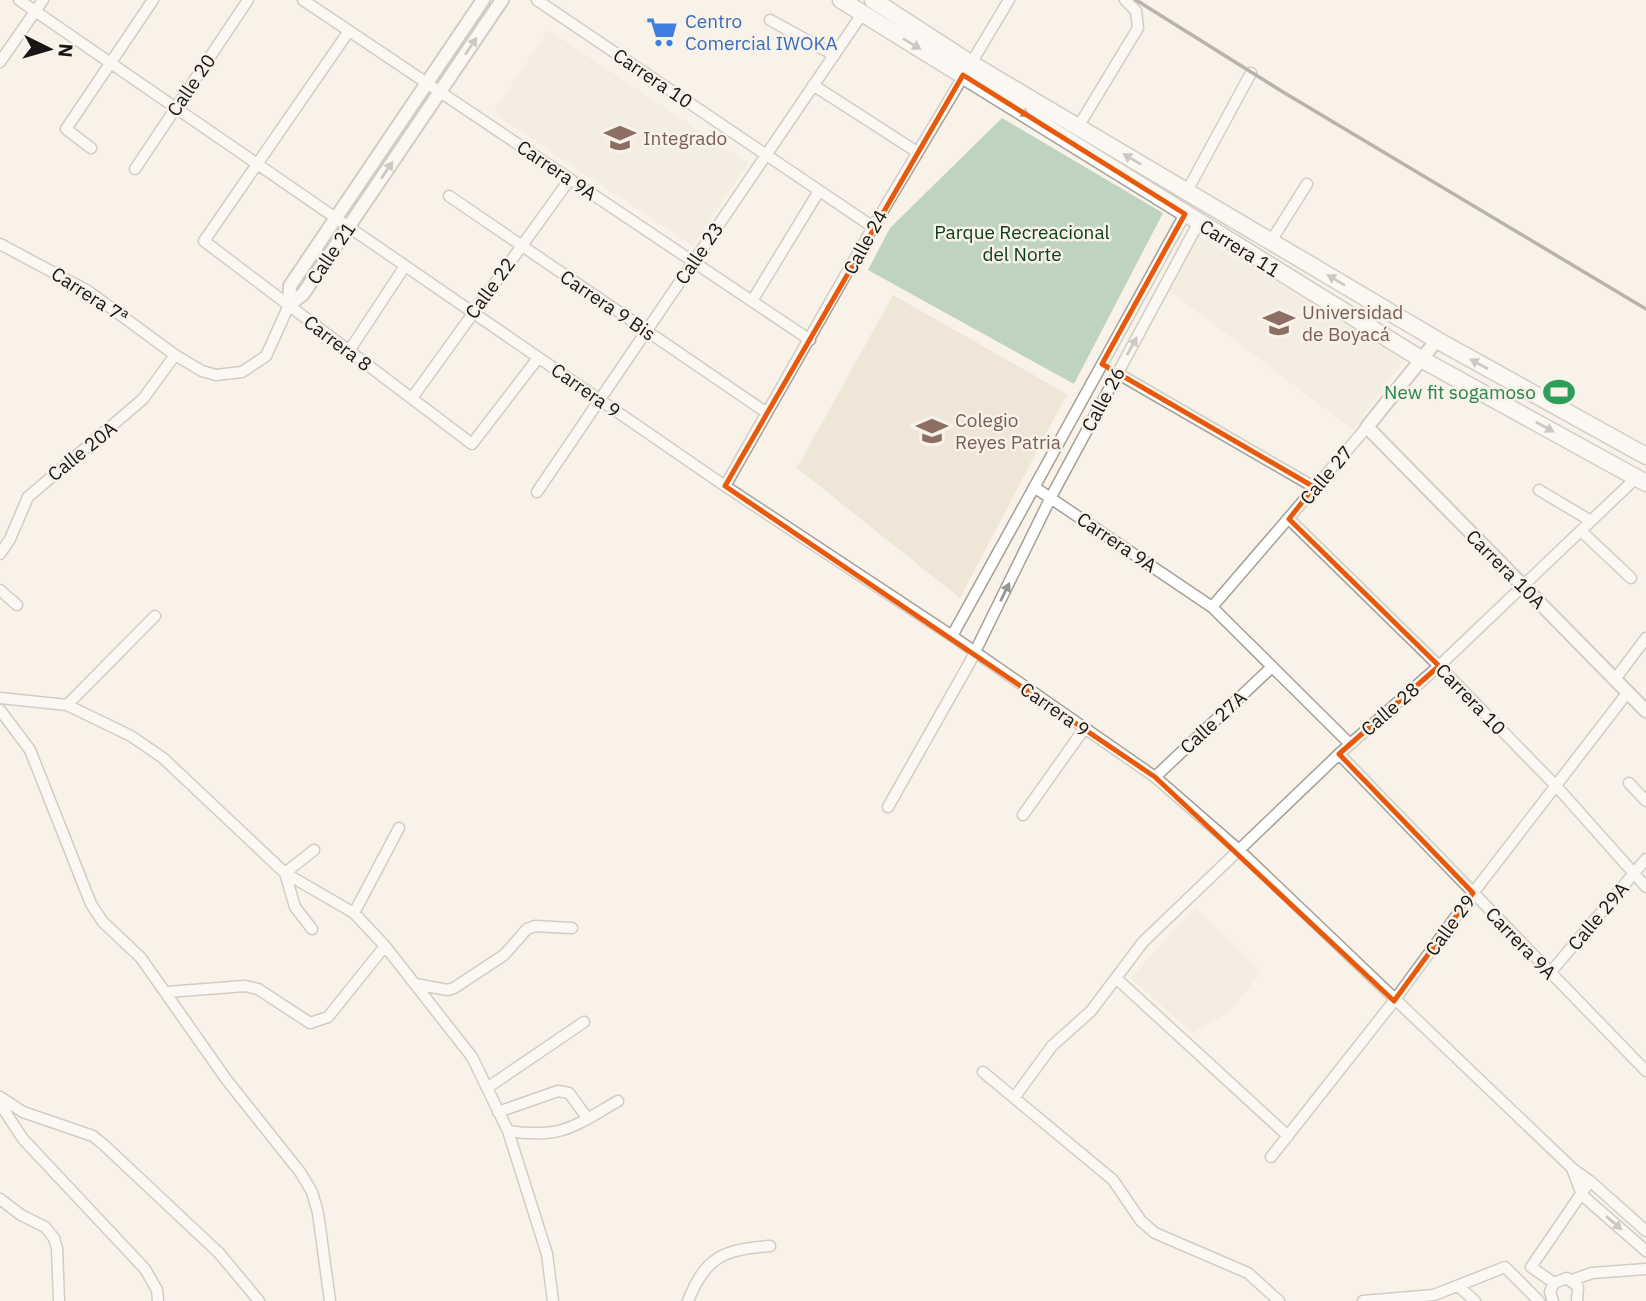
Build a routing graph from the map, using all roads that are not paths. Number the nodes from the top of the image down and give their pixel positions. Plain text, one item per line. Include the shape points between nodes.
1 (19, 0) edge
2 (43, 0) edge
3 (153, 0) edge
4 (248, 0) edge
5 (303, 0) edge
6 (483, 0) edge
7 (502, 0) edge
8 (537, 0) edge
9 (841, 0) edge
10 (873, 0) edge
11 (1009, 0) edge
12 (1125, 0) edge
13 (36, 12) junction
14 (862, 13) junction
15 (770, 20) dead end
16 (349, 31) junction
17 (834, 55) junction
18 (0, 62) edge
19 (109, 64) junction
20 (966, 69) junction
21 (1251, 73) dead end
22 (427, 83) junction
23 (813, 85) junction
24 (440, 92) junction
25 (175, 109) junction
26 (1078, 127) junction
27 (91, 148) dead end
28 (917, 152) junction
29 (766, 155) junction
30 (256, 163) junction
31 (135, 169) dead end
32 (570, 179) junction
33 (1307, 184) dead end
34 (819, 191) junction
35 (1187, 191) junction
36 (449, 196) dead end
37 (335, 218) junction
38 (1192, 218) junction
39 (348, 226) junction
40 (873, 227) junction
41 (1271, 241) junction
42 (0, 244) edge
43 (521, 246) junction
44 (694, 261) junction
45 (405, 266) junction
46 (752, 301) junction
47 (289, 305) junction
48 (472, 312) junction
49 (646, 331) junction
50 (810, 340) junction
51 (1437, 340) junction
52 (349, 351) junction
53 (175, 355) junction
54 (538, 358) junction
55 (1420, 359) junction
56 (1117, 373) junction
57 (412, 398) junction
58 (600, 400) junction
59 (766, 413) junction
60 (1367, 427) junction
61 (1646, 456) edge
62 (1641, 480) edge
63 (725, 486) junction
64 (1034, 487) junction
65 (1314, 487) junction
66 (1539, 490) dead end
67 (537, 492) dead end
68 (1051, 497) junction
69 (1289, 519) junction
70 (1591, 521) junction
71 (1581, 531) junction
72 (0, 554) edge
73 (1631, 578) dead end
74 (1521, 585) junction
75 (0, 590) edge
76 (17, 606) dead end
77 (1212, 607) junction
78 (155, 617) dead end
79 (952, 636) junction
80 (1646, 638) edge
81 (975, 653) junction
82 (1439, 666) junction
83 (1272, 667) junction
84 (1616, 678) junction
85 (1628, 692) junction
86 (0, 698) edge
87 (67, 705) junction
88 (0, 709) edge
89 (1646, 711) edge
90 (1084, 729) junction
91 (1350, 744) junction
92 (1339, 754) junction
93 (1155, 777) junction
94 (1629, 783) dead end
95 (1557, 788) junction
96 (1646, 801) edge
97 (888, 807) dead end
98 (1023, 815) dead end
99 (399, 828) dead end
100 (314, 850) dead end
101 (1240, 851) junction
102 (1646, 859) edge
103 (285, 873) junction
104 (1634, 873) junction
105 (1646, 887) edge
106 (1473, 893) junction
107 (354, 913) junction
108 (572, 928) dead end
109 (312, 929) dead end
110 (385, 946) junction
111 (1550, 973) junction
112 (1118, 979) junction
113 (415, 984) junction
114 (167, 992) junction
115 (1394, 1002) junction
116 (584, 1022) dead end
117 (1645, 1066) edge
118 (983, 1072) dead end
119 (487, 1088) junction
120 (0, 1097) edge
121 (1014, 1098) junction
122 (618, 1101) dead end
123 (0, 1104) edge
124 (498, 1112) junction
125 (588, 1119) junction
126 (508, 1131) junction
127 (1288, 1136) junction
128 (1271, 1157) dead end
129 (1573, 1169) junction
130 (1590, 1181) junction
131 (1582, 1195) junction
132 (0, 1199) edge
133 (1646, 1231) edge
134 (770, 1246) dead end
135 (1646, 1251) edge
136 (1646, 1269) edge
137 (1572, 1280) junction
138 (1554, 1283) junction
139 (1458, 1286) junction
140 (59, 1301) edge
141 (158, 1301) edge
142 (259, 1301) edge
143 (330, 1301) edge
144 (553, 1301) edge
145 (688, 1301) edge
146 (1279, 1301) edge
147 (1363, 1301) edge
148 (1475, 1301) edge
149 (1539, 1301) edge
150 (1553, 1301) edge
151 (1577, 1301) edge

1 - 13 street, Carrera 9
2 - 13 street
3 - 19 street
4 - 25 street, Calle 20
5 - 16 street, Carrera 9A
6 - 22 street, Calle 21
24 -> 7 street, Calle 21
8 - 29 street, Carrera 10
9 - 14 main road, Carrera 11
10 - 20 main road, Carrera 11
11 - 20 street, Calle 24
12 - 26 street via 1136,10 1138,28
13 - 18 street
13 - 19 street, Carrera 9
14 - 17 street, Calle 23
14 -> 20 main road, Carrera 11
15 - 17 street
16 - 22 street, Carrera 9A
16 - 30 street
17 - 23 street, Calle 23
19 - 25 street, Carrera 9
19 - 27 street via 66,129
20 - 26 main road, Carrera 11
20 - 28 street, Calle 24
20 -> 38 main road, Carrera 11
21 - 35 street
22 - 24 street, Carrera 9A
22 - 37 street, Calle 21
23 - 28 street
23 - 29 street, Calle 23
24 - 32 street, Carrera 9A
39 -> 24 street, Calle 21
25 - 30 street, Carrera 9
25 - 31 street, Calle 20
35 -> 26 main road, Carrera 11
28 - 40 street, Calle 24
29 - 34 street, Carrera 10
29 - 44 street, Calle 23
30 - 37 street, Carrera 9
30 - 47 street, Carrera 8 via 204,241
32 - 43 street, Calle 22
32 - 44 street, Carrera 9A
33 - 41 street
34 - 40 street, Carrera 10
34 - 46 street
35 - 41 main road, Carrera 11
36 - 43 street, Carrera 9 Bis
37 - 39 street, Carrera 9
37 - 47 street, Calle 21 via 290,286
38 - 55 main road, Carrera 11
56 -> 38 street, Calle 26
38 - 64 street, Calle 26
39 - 45 street, Carrera 9
39 - 47 street, Calle 21 via 303,294
40 - 50 street, Calle 24
51 -> 41 main road, Carrera 11
42 - 53 street, Carrera 7ª via 88,291
43 - 48 street, Calle 22
43 - 49 street, Carrera 9 Bis
44 - 46 street, Carrera 9A
44 - 49 street, Calle 23
45 - 48 street, Carrera 9
45 - 52 street
46 - 50 street, Carrera 9A
47 - 52 street, Carrera 8
47 - 53 street, Carrera 7ª via 266,356 242,372 216,375
48 - 54 street, Carrera 9
48 - 57 street, Calle 22
49 - 58 street, Calle 23
49 - 59 street, Carrera 9 Bis
50 - 59 street, Calle 24
51 - 55 street, Calle 27
61 -> 51 main road, Carrera 11
52 - 57 street, Carrera 8
53 - 72 street, Calle 20A via 143,399 27,497
54 - 57 street, Carrera 8 via 472,444
54 - 58 street, Carrera 9
55 - 60 street, Calle 27
55 -> 62 main road, Carrera 11
56 - 65 street
56 - 68 street, Calle 26
58 - 63 street, Carrera 9
58 - 67 street, Calle 23
59 - 63 street, Calle 24
60 - 65 street, Calle 27
60 - 74 street, Carrera 10A
62 - 70 street, Calle 28
63 - 79 street, Carrera 9
64 - 68 street, Carrera 9A
64 - 79 street, Calle 26
65 - 69 street, Calle 27
66 - 70 street
68 - 77 street, Carrera 9A
81 -> 68 street, Calle 26
69 - 77 street, Calle 27
69 - 82 street, Carrera 10
70 - 71 street, Calle 28
71 - 73 street
71 - 74 street, Calle 28
74 - 82 street, Calle 28
74 - 84 street, Carrera 10A
75 - 76 street
77 - 83 street, Carrera 9A
78 - 87 street
79 - 81 street, Carrera 9
80 - 84 street
81 - 90 street, Carrera 9
81 - 97 street, Calle 26
82 - 91 street, Calle 28
82 - 95 street, Carrera 10
83 - 91 street, Carrera 9A
83 - 93 street, Calle 27A
84 - 85 street, Carrera 10A
85 - 89 street, Carrera 10A
85 - 95 street, Calle 29
86 - 87 street
87 - 103 street via 131,736 163,758
88 - 114 street via 30,750 91,904
90 - 93 street, Carrera 9
90 - 98 street
91 - 92 street, Calle 28
92 - 101 street, Calle 28
92 - 106 street, Carrera 9A
93 - 101 street, Carrera 9
94 - 96 street
95 - 104 street, Carrera 10
95 - 106 street, Calle 29
99 - 107 street
100 - 103 street
101 - 112 street, Calle 28 via 1143,942
101 - 115 street, Carrera 9
102 - 104 street, Calle 29A
103 - 107 street
103 - 109 street via 295,907
104 - 105 street, Carrera 10
104 - 111 street, Calle 29A
106 - 111 street, Carrera 9A
106 - 115 street, Calle 29
107 - 110 street
108 - 113 street via 527,929 504,955 448,990
110 - 113 street
110 - 114 street via 327,1017 310,1023 258,989 245,986
111 - 117 street, Carrera 9A
112 - 121 street, Calle 28 via 1091,1012 1052,1046
112 - 127 street
113 - 119 street via 472,1057
114 - 143 street via 312,1192
115 - 127 street, Calle 29
115 - 129 street, Carrera 9
116 - 119 street
118 - 121 street
119 - 124 street
120 - 142 street via 23,1112 93,1136 219,1253
121 - 146 street via 1113,1180 1141,1221 1155,1233 1248,1273
122 - 125 street
123 - 141 street via 23,1139 145,1269
124 - 125 street via 558,1091 569,1093
124 - 126 street
125 - 126 street via 545,1136
126 - 144 street via 547,1254
127 - 128 street, Calle 29
129 - 130 street, Carrera 9
129 - 131 street
130 - 131 street
130 - 133 street, Carrera 9
131 -> 135 street
131 - 138 street via 1531,1267
132 - 140 street via 45,1227 54,1238
134 - 145 street via 733,1250 715,1259 700,1273
136 - 137 street via 1592,1273
137 - 138 street via 1562,1278
137 - 151 street via 1580,1292
138 - 150 street
139 - 147 street via 1434,1295
139 - 148 street
139 - 149 street via 1505,1267

